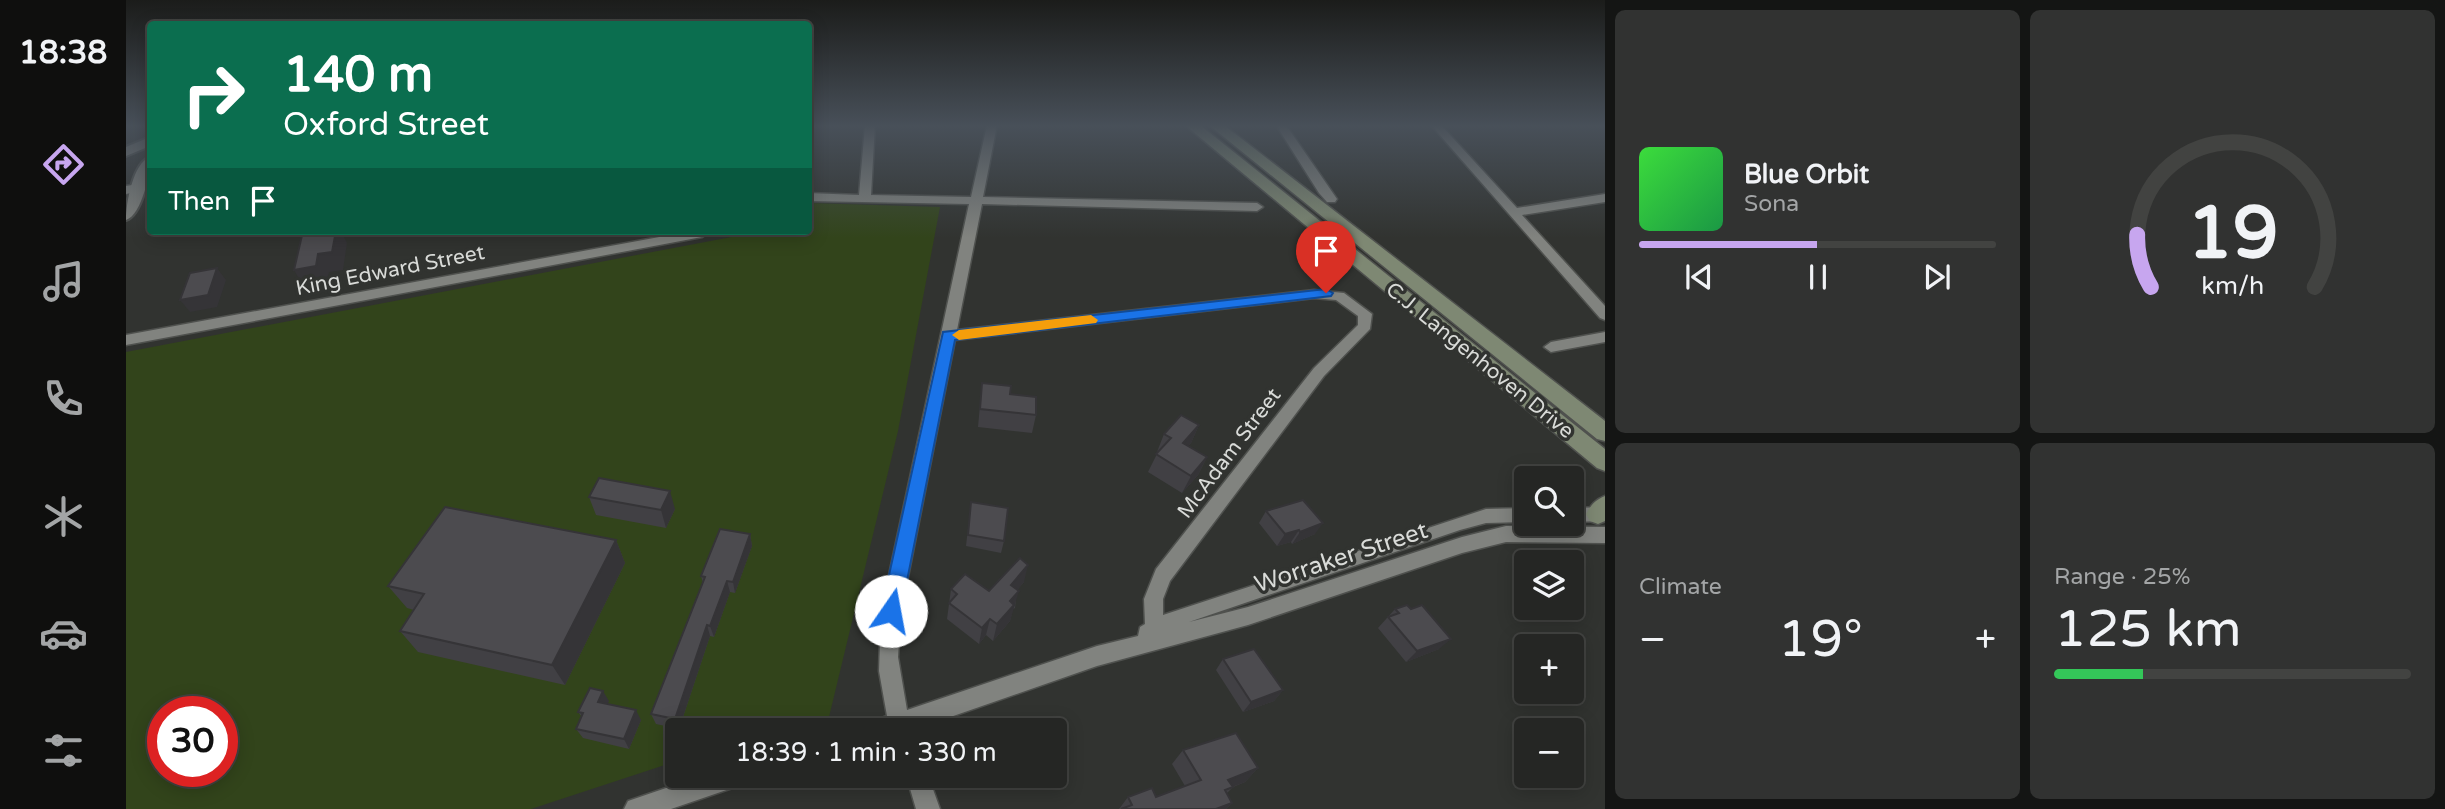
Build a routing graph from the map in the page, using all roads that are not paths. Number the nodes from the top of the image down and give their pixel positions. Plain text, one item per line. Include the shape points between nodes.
1 (867, 163) edge
2 (985, 163) edge
3 (1238, 163) edge
4 (1264, 163) edge
5 (1305, 163) edge
6 (1470, 163) edge
7 (147, 168) edge
8 (139, 188) edge
9 (812, 197) edge
10 (865, 198) junction
11 (1605, 198) edge
12 (1331, 199) dead end
13 (977, 201) junction
14 (1257, 208) dead end
15 (1515, 212) junction
16 (126, 215) edge
17 (691, 235) edge
18 (1605, 316) edge
19 (948, 336) junction
20 (1605, 337) edge
21 (126, 340) edge
22 (1551, 347) dead end
23 (1605, 433) edge
24 (1605, 462) edge
25 (1514, 515) edge
26 (1584, 516) edge
27 (1603, 517) edge
28 (1158, 634) junction
29 (898, 718) edge
30 (923, 718) edge
31 (700, 788) edge
32 (921, 788) edge
33 (636, 809) edge
34 (928, 809) edge

1 - 10 street
2 - 13 street
3 - 24 main road, C.J. Langenhoven Drive
4 - 23 main road, C.J. Langenhoven Drive
5 - 12 street
6 - 15 street
7 - 8 street
8 - 16 street
9 - 10 street
10 - 13 street
11 - 15 street
13 - 14 street
13 - 19 street
15 - 18 street
17 - 21 street, King Edward Street
19 - 28 street, McAdam Street via 1314,293 1339,296 1367,318 1365,326 1319,372 1163,575 1151,604
19 - 29 street via 888,635 888,682
20 - 22 street
25 - 28 street, Worraker Street via 1460,523 1179,617
26 - 27 street, Worraker Street
27 - 28 street, Worraker Street via 1484,539 1248,616
28 - 30 street, Worraker Street
31 - 33 street
32 - 34 street

